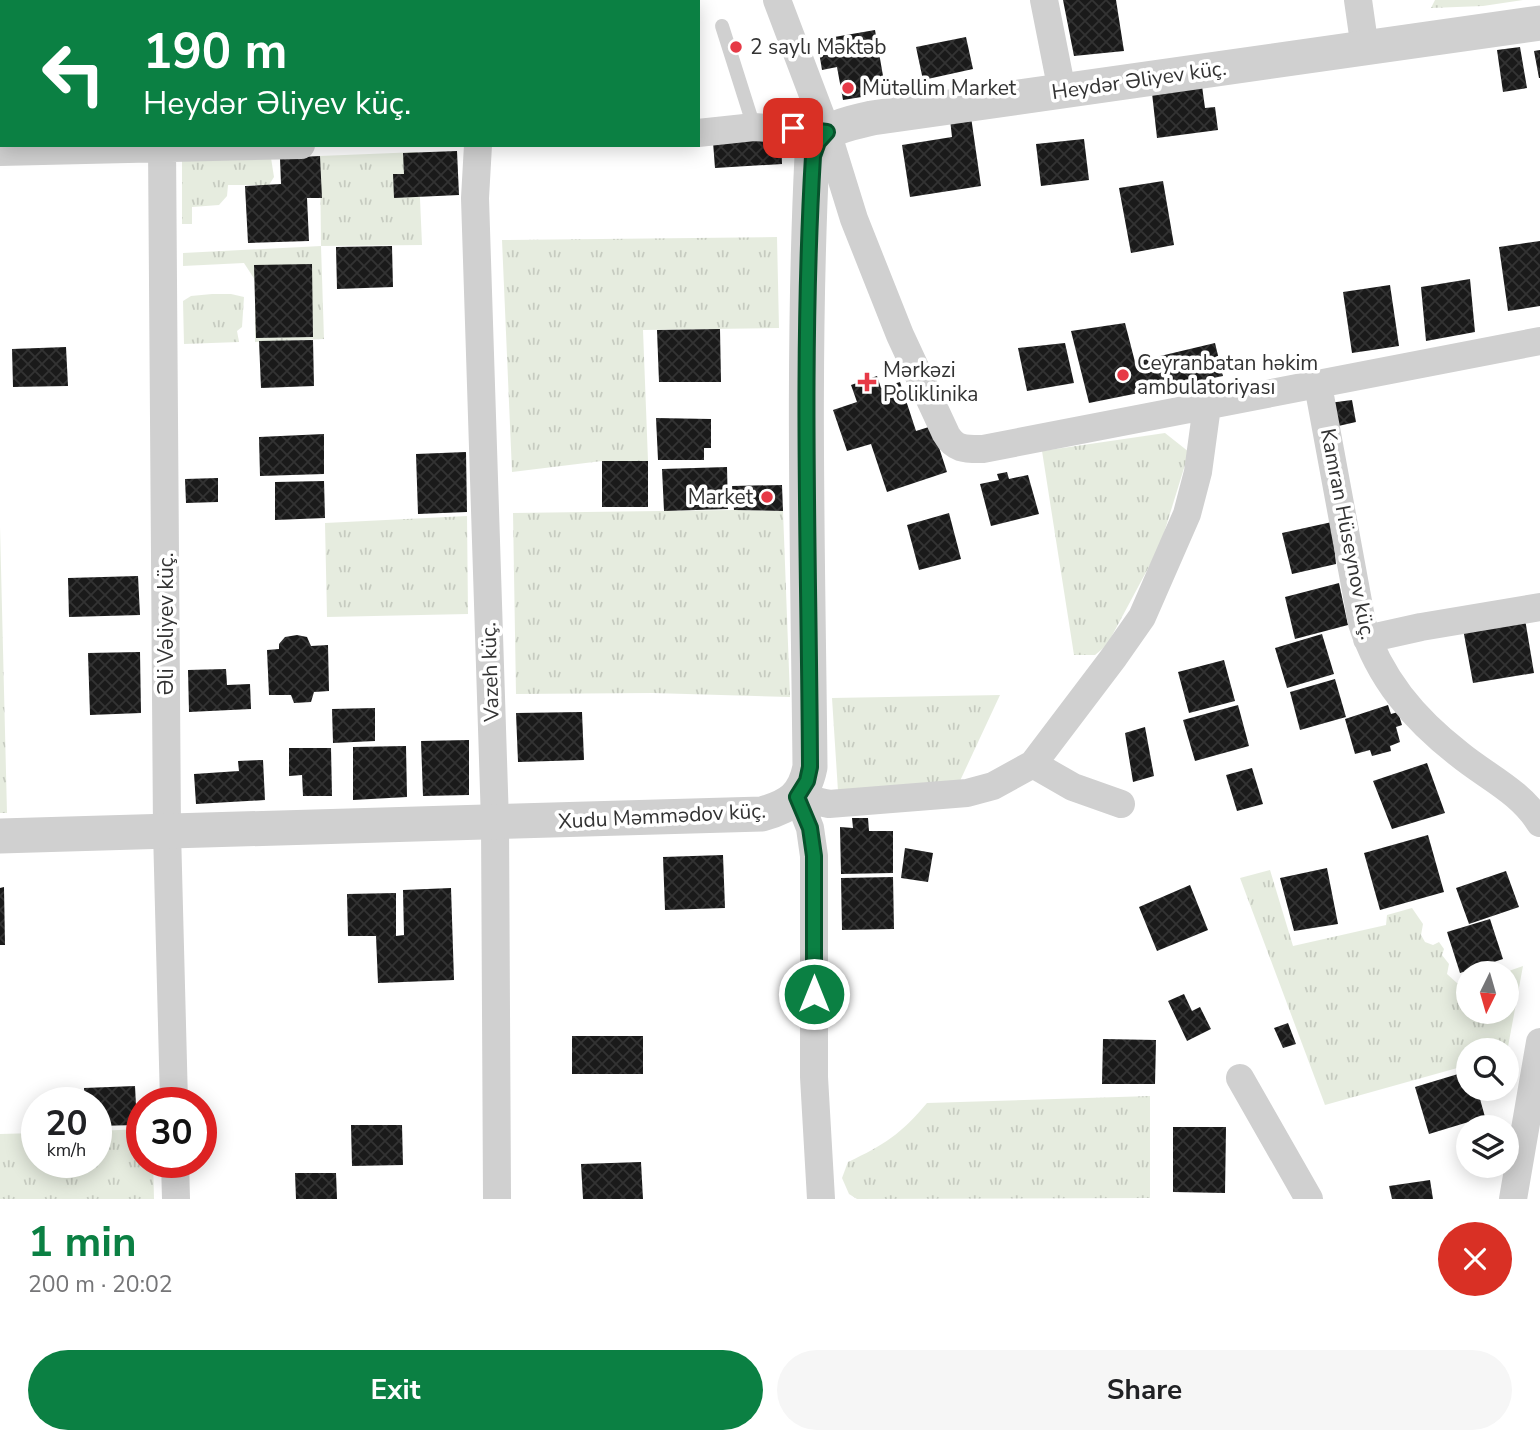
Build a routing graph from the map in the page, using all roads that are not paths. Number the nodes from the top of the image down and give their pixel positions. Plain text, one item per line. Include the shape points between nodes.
1 (777, 0) edge
2 (1044, 0) edge
3 (1358, 0) edge
4 (1540, 23) edge
5 (722, 26) dead end
6 (1365, 49) junction
7 (1062, 91) junction
8 (754, 127) junction
9 (827, 132) junction
10 (700, 133) edge
11 (162, 147) edge
12 (478, 147) edge
13 (0, 152) edge
14 (1540, 341) edge
15 (1318, 385) junction
16 (1207, 406) junction
17 (1540, 607) edge
18 (1367, 639) junction
19 (1033, 764) junction
20 (797, 797) junction
21 (1121, 804) dead end
22 (495, 822) junction
23 (1540, 823) edge
24 (167, 831) junction
25 (0, 836) edge
26 (1540, 1042) edge
27 (1240, 1078) dead end
28 (174, 1087) edge
29 (1533, 1125) edge
30 (175, 1178) edge
31 (176, 1199) edge
32 (497, 1199) edge
33 (821, 1199) edge
34 (1309, 1199) edge
35 (1513, 1199) edge

1 - 9 street
2 - 7 street
3 - 6 street
4 - 6 street, Heydər Əliyev küç.
5 - 8 lane
6 - 7 street, Heydər Əliyev küç.
7 - 9 street, Heydər Əliyev küç. via 872,118
8 - 9 street, Heydər Əliyev küç.
8 - 10 street, Heydər Əliyev küç.
9 - 16 street via 862,240 900,335 952,444 983,449
9 - 20 street via 813,156 807,259 810,767
11 - 13 street
11 - 24 street, Əli Vəliyev küç.
12 - 22 street, Vazeh küç. via 475,198
14 - 15 street
15 - 16 street
15 - 18 street, Kamran Hüseynov küç.
16 - 19 street via 1187,514 1142,617
17 - 18 street
18 - 23 street, Kamran Hüseynov küç. via 1379,667 1405,703 1458,754 1516,794
19 - 20 street via 993,786 967,793 830,804
19 - 21 street via 1073,787
20 - 22 street, Xudu Məmmədov küç. via 782,808 761,814
20 - 33 street via 810,828 814,856 814,1077
22 - 24 street, Xudu Məmmədov küç.
22 - 32 street, Vazeh küç.
24 - 25 street, Xudu Məmmədov küç.
24 - 28 street, Əli Vəliyev küç.
26 - 29 street
27 - 34 street
29 - 35 street
30 - 31 street

